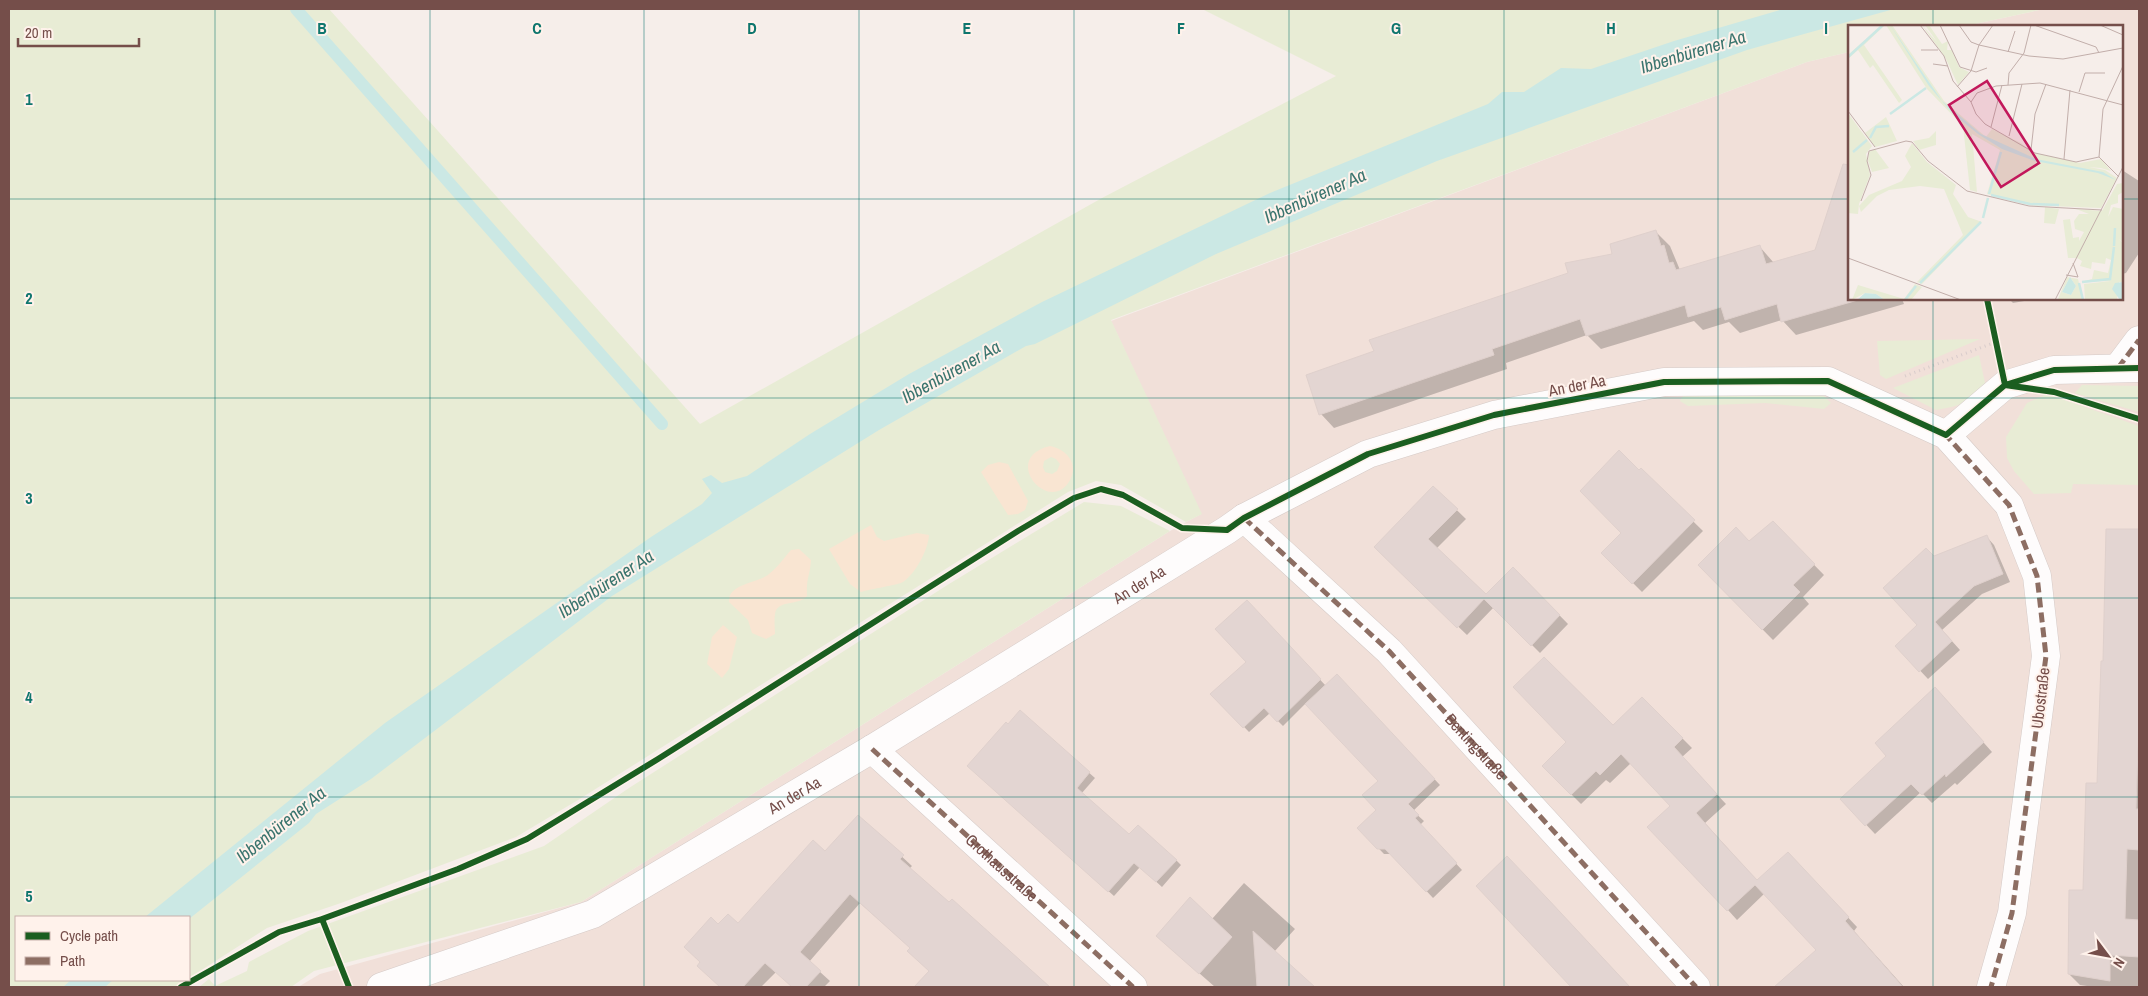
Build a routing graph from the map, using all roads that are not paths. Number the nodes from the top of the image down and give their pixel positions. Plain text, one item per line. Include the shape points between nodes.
1 (2139, 340) edge
2 (2128, 368) edge
3 (1946, 434) junction
4 (1244, 518) junction
5 (872, 749) junction
6 (380, 987) edge
7 (1133, 987) edge
8 (1696, 987) edge
9 (1991, 987) edge

1 - 2 street
2 - 3 street via 2054,370 2005,385
3 - 4 street, An der Aa via 1828,381 1664,382 1494,415 1378,451
3 - 9 street, Ubostraße via 2009,505 2037,576 2046,656 2012,913
4 - 5 street, An der Aa
4 - 8 street, Bentingstraße via 1389,651
5 - 6 street, An der Aa via 592,914
5 - 7 street, Grothausstraße

